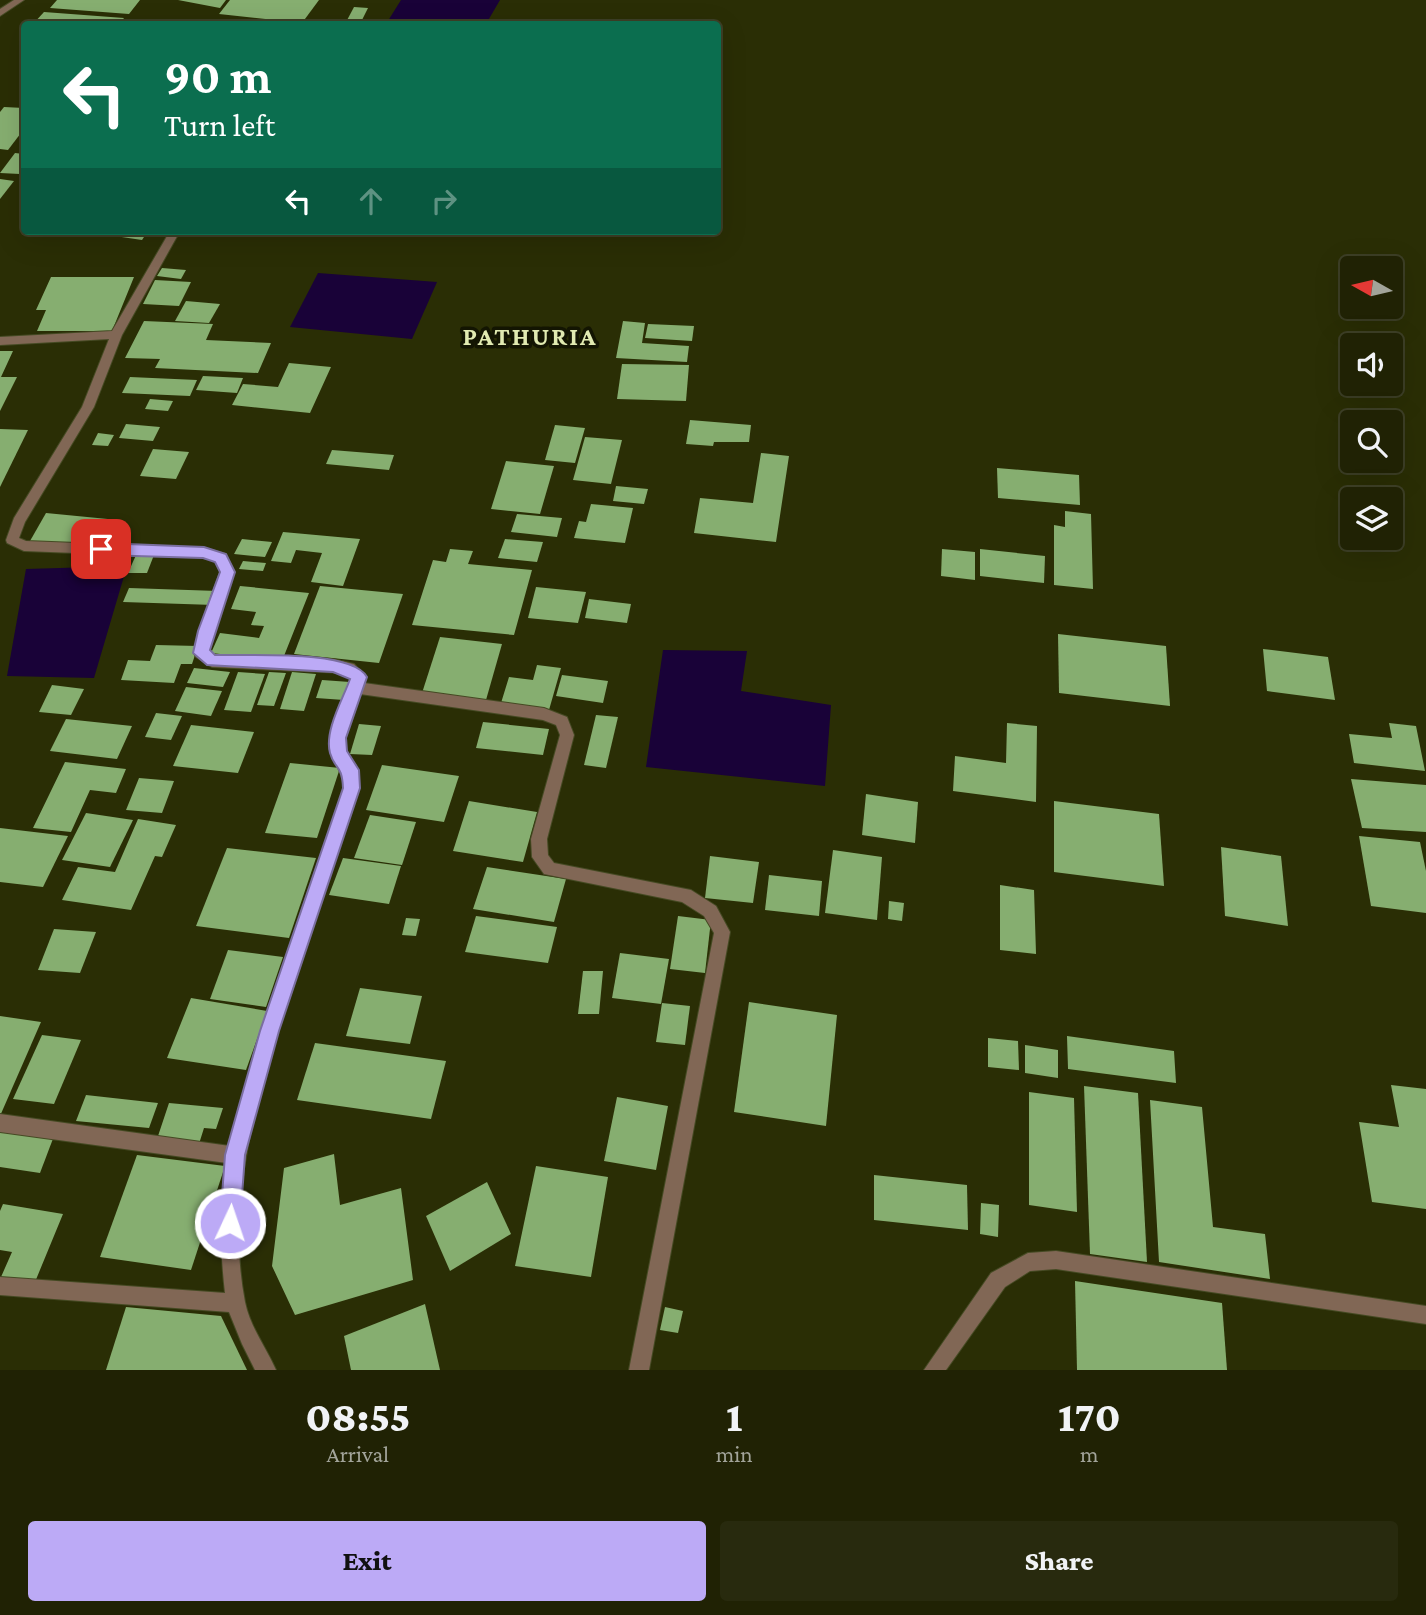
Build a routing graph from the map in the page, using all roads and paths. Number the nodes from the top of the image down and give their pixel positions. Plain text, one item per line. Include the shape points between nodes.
1 (20, 0) edge
2 (0, 13) edge
3 (173, 235) edge
4 (116, 335) junction
5 (0, 341) edge
6 (356, 688) junction
7 (0, 1123) edge
8 (235, 1155) junction
9 (0, 1286) edge
10 (236, 1303) junction
11 (1426, 1315) edge
12 (266, 1370) edge
13 (639, 1370) edge
14 (934, 1370) edge

1 - 2 street
3 - 4 street
4 - 5 street
4 - 6 street via 88,407 12,540 24,546 204,552 221,558 227,572 201,653 212,661 341,667 359,677
6 - 8 street via 338,738 338,752 351,770 351,788 269,1031
6 - 13 street via 562,720 567,735 539,838 540,857 549,869 685,895 710,911 722,932
7 - 8 street
8 - 10 street via 230,1247
9 - 10 street
10 - 12 street
11 - 14 street via 1056,1259 1028,1262 998,1280

